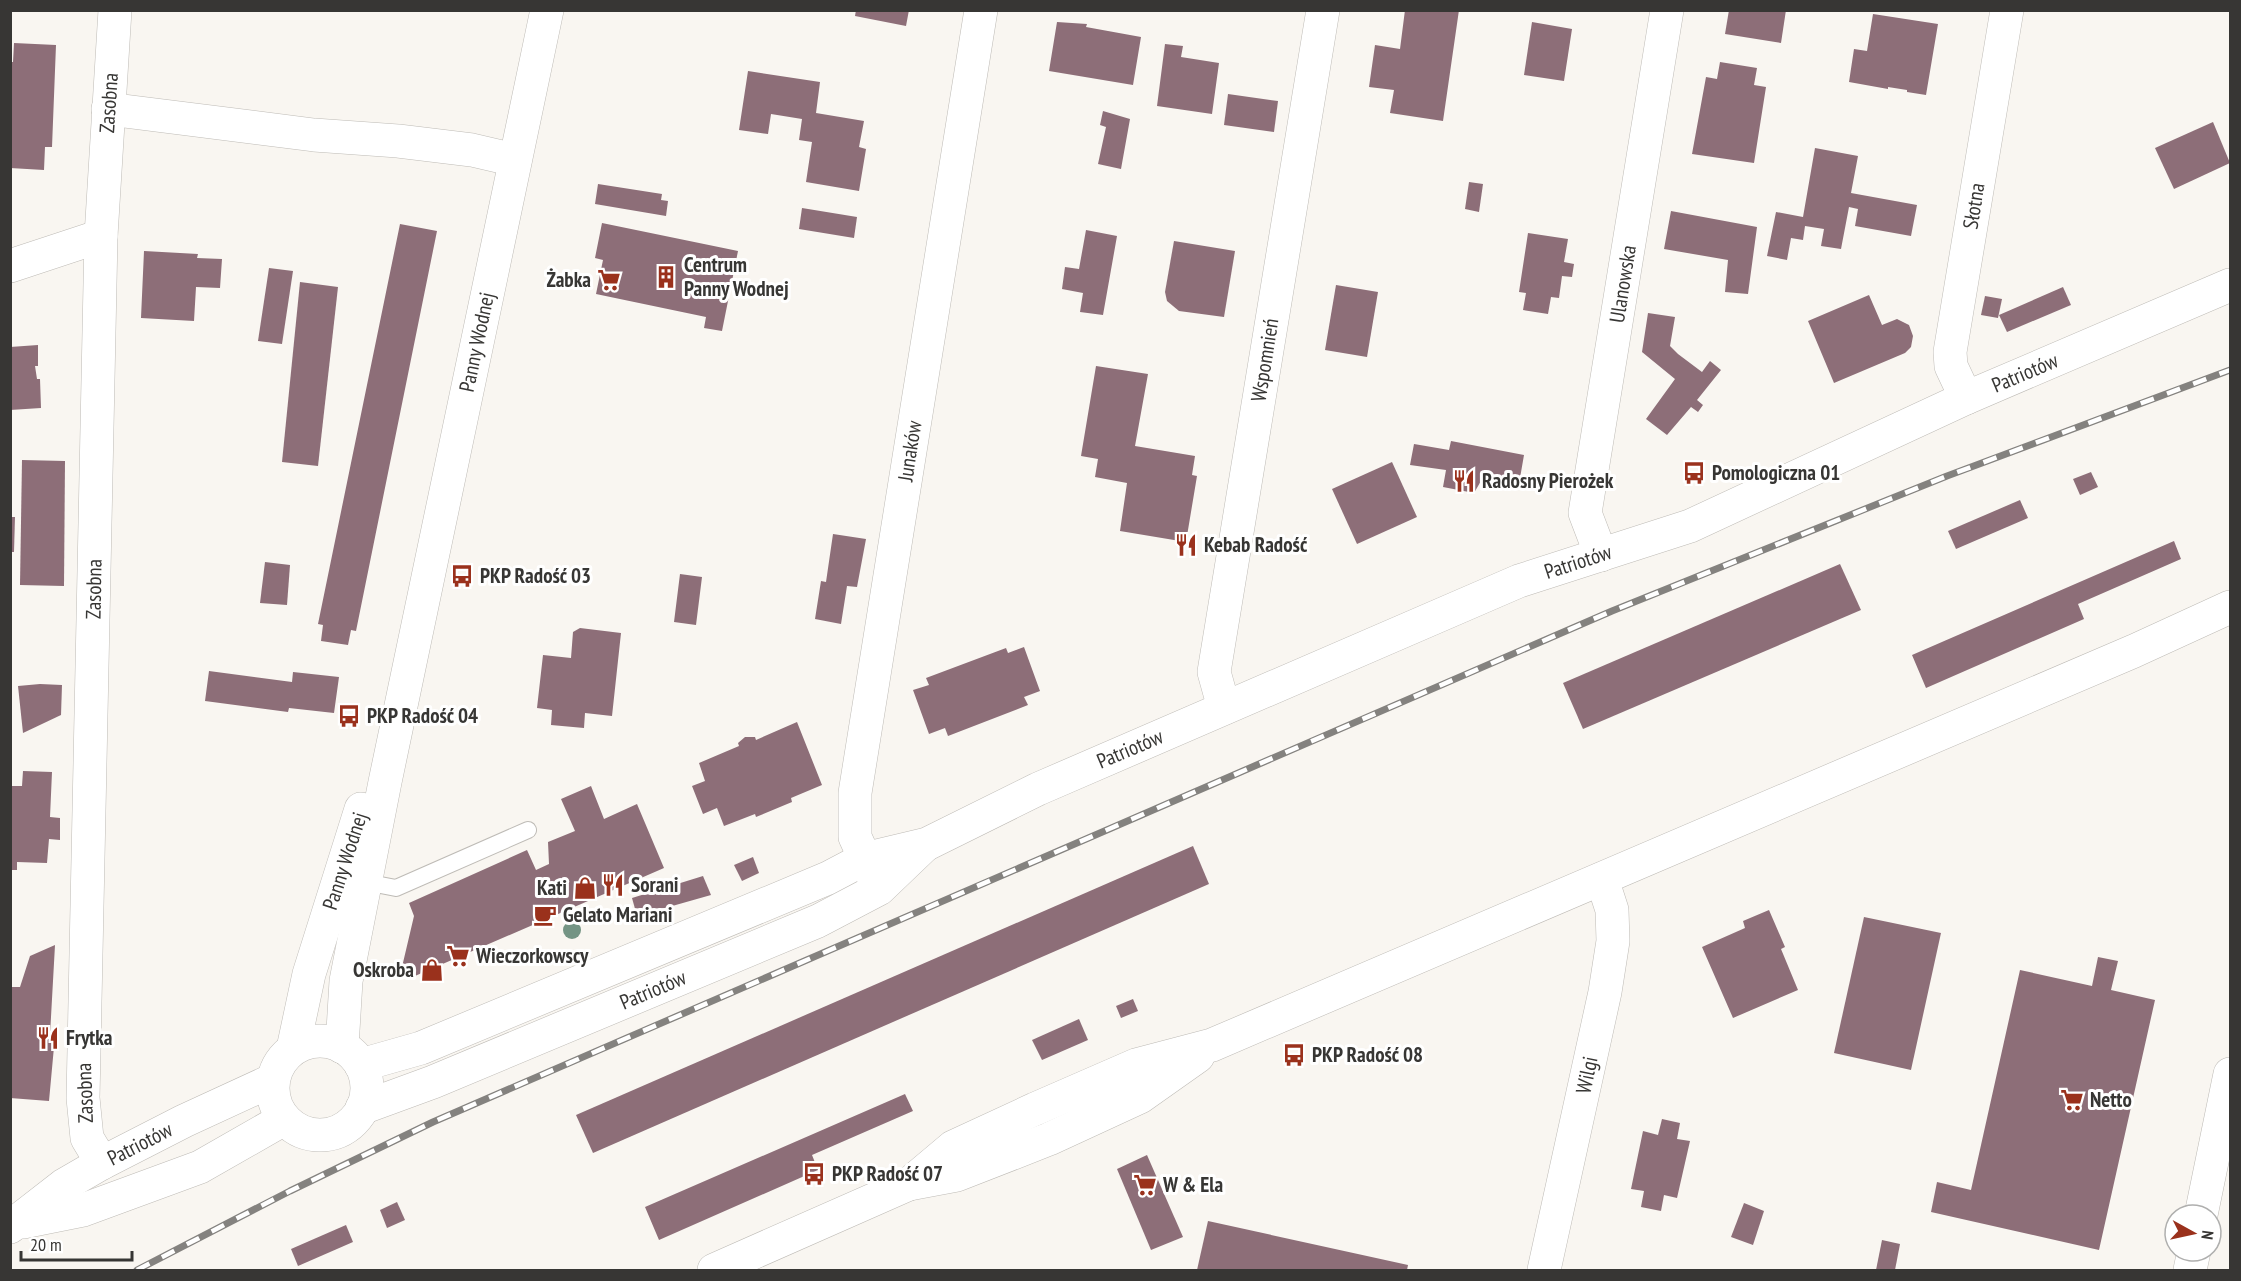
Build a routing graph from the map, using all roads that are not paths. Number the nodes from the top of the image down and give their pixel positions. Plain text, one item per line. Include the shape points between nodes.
1 (547, 10) edge
2 (981, 10) edge
3 (1323, 10) edge
4 (1667, 10) edge
5 (2007, 10) edge
6 (114, 11) edge
7 (108, 109) junction
8 (516, 160) junction
9 (101, 236) junction
10 (10, 266) edge
11 (2230, 285) edge
12 (1966, 398) junction
13 (1601, 555) junction
14 (2230, 607) edge
15 (407, 674) junction
16 (1224, 708) junction
17 (528, 830) dead end
18 (927, 844) junction
19 (864, 859) junction
20 (1602, 879) junction
21 (365, 882) junction
22 (879, 889) junction
23 (292, 1050) junction
24 (352, 1056) junction
25 (2230, 1074) edge
26 (273, 1080) junction
27 (362, 1108) junction
28 (284, 1119) junction
29 (102, 1163) junction
30 (2203, 1203) edge
31 (14, 1225) edge
32 (714, 1270) edge
33 (1544, 1270) edge

1 - 8 street, Panny Wodnej
2 - 19 street, Junaków via 855,793 855,837
3 - 16 street, Wspomnień via 1214,672
4 - 13 street, Ulanowska via 1585,513
5 - 12 street, Słotna via 1950,352 1951,366
6 - 7 street, Zasobna
7 - 8 street via 472,150
7 - 9 street, Zasobna
8 - 15 street, Panny Wodnej
9 - 10 street
9 - 29 street, Zasobna via 83,1098 87,1138
11 - 12 street, Patriotów
12 - 13 street, Patriotów via 1690,526
13 - 16 street, Patriotów via 1519,581
14 - 20 street
15 - 21 street, Panny Wodnej
15 - 23 street, Panny Wodnej via 309,974
16 - 18 street, Patriotów via 1038,789
17 - 21 lane via 396,888
18 - 19 street, Patriotów
18 - 22 street, Patriotów
19 - 22 street, Junaków
19 - 24 street, Patriotów via 828,878 421,1048
20 - 32 street via 1212,1045 1140,1097 1049,1139 957,1175 909,1184
20 - 33 street, Wilgi via 1612,910 1613,941
21 - 24 street, Panny Wodnej via 346,981
22 - 27 street, Patriotów via 798,930
23 - 24 street via 321,1041
23 - 26 street via 281,1061
24 - 27 street via 366,1083
25 - 30 street
26 - 28 street via 276,1106
26 - 29 street, Patriotów
27 - 28 street via 344,1129 327,1135 309,1134
28 - 31 street, Patriotów via 200,1167 83,1210
29 - 31 street, Patriotów via 64,1185

